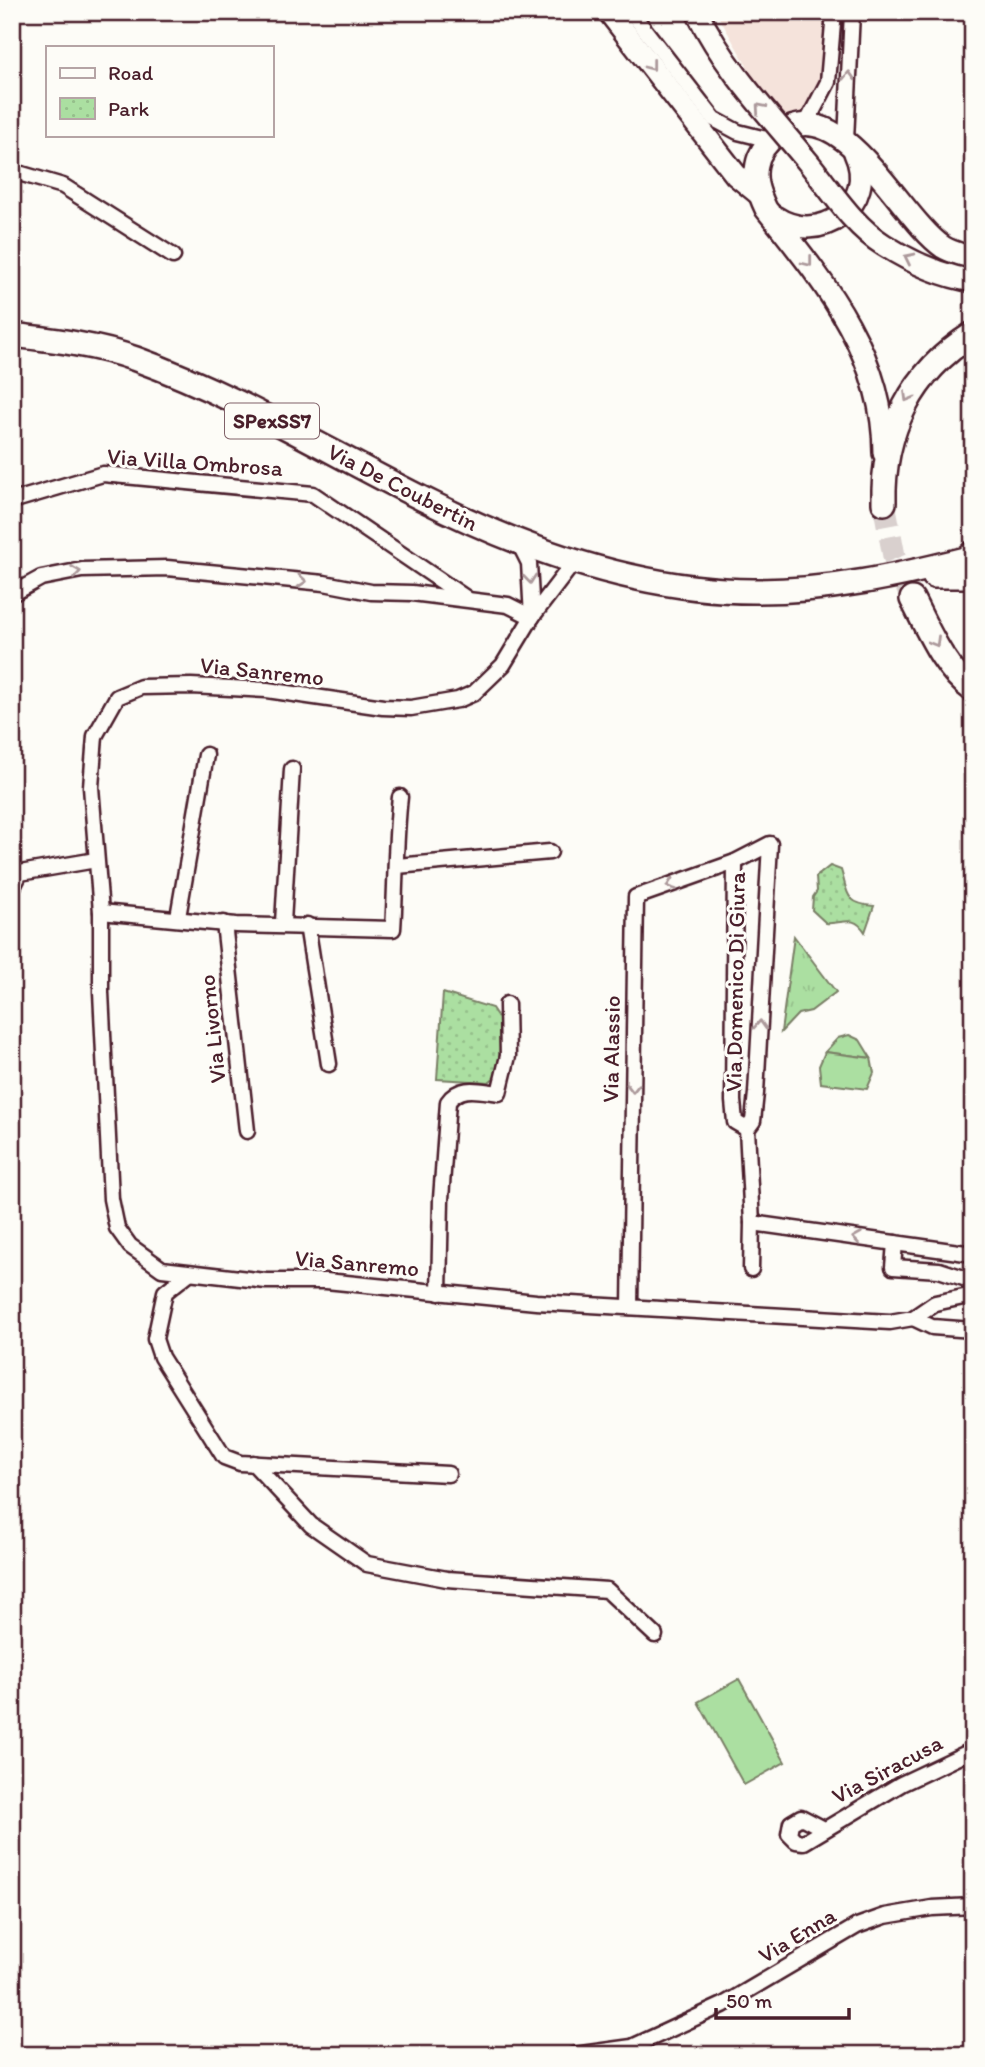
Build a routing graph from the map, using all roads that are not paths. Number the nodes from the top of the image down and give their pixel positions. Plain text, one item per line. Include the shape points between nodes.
1 (609, 12) edge
2 (631, 12) edge
3 (697, 12) edge
4 (834, 12) edge
5 (852, 12) edge
6 (806, 124) junction
7 (770, 140) junction
8 (850, 145) junction
9 (12, 171) edge
10 (762, 201) junction
11 (173, 256) dead end
12 (973, 259) edge
13 (973, 281) edge
14 (973, 334) edge
15 (12, 335) edge
16 (883, 477) junction
17 (12, 501) edge
18 (884, 503) tunnel mouth
19 (519, 543) junction
20 (971, 561) edge
21 (574, 562) junction
22 (12, 594) edge
23 (912, 599) tunnel mouth
24 (470, 601) junction
25 (532, 617) junction
26 (969, 689) edge
27 (206, 755) dead end
28 (292, 769) dead end
29 (400, 797) dead end
30 (550, 852) dead end
31 (96, 860) junction
32 (735, 862) junction
33 (397, 866) junction
34 (12, 889) edge
35 (101, 912) junction
36 (178, 917) junction
37 (224, 923) junction
38 (283, 923) junction
39 (307, 925) junction
40 (507, 1004) dead end
41 (329, 1064) dead end
42 (747, 1129) junction
43 (247, 1131) dead end
44 (752, 1223) junction
45 (895, 1243) junction
46 (973, 1254) edge
47 (751, 1269) dead end
48 (189, 1273) junction
49 (973, 1281) edge
50 (439, 1293) junction
51 (973, 1295) edge
52 (630, 1307) junction
53 (913, 1318) junction
54 (973, 1331) edge
55 (253, 1463) junction
56 (448, 1474) dead end
57 (655, 1635) dead end
58 (973, 1750) edge
59 (824, 1829) dead end
60 (973, 1906) edge
61 (630, 2051) edge
62 (574, 2055) edge

1 -> 10 main road via 736,175
2 - 7 street via 715,119 738,132
13 -> 3 main road, bridge via 947,277 882,244 855,220 745,90 713,46
4 - 6 street via 828,82
8 -> 5 street
6 - 7 main road via 779,132
6 - 8 main road via 827,127
7 - 10 main road via 757,163
8 - 10 main road via 860,172 858,191 836,221 813,229 797,228 784,224
8 - 12 main road via 943,247
9 - 11 street via 63,186
10 -> 16 main road via 835,297 859,343 884,428
14 -> 16 main road via 953,346 914,386 899,412
15 - 19 main road, Via De Coubertin / SPexSS7 via 64,341 134,358
16 - 18 main road
17 - 24 street, Via Villa Ombrosa via 103,474 313,494
19 - 21 main road, SPexSS7
19 -> 25 street via 528,563
20 - 21 main road, SPexSS7 via 859,583 760,591 719,590
21 - 25 street, Via Sanremo
22 -> 24 street via 41,578 82,570 167,568
23 -> 26 main road via 936,646
24 - 25 street via 508,605
25 - 31 street, Via Sanremo via 502,665 474,694 458,700 411,708 383,707 267,690 191,686 141,687 117,698 95,736 91,787
27 - 36 street
28 - 38 street
29 - 33 street
30 - 33 street
31 - 34 street via 20,873
31 - 35 street, Via Sanremo
32 - 42 street, Via Domenico Di Giura via 733,1101 735,1122
42 -> 32 street, Via Domenico Di Giura via 753,1121 756,1093 770,844
32 -> 52 street, Via Alassio via 636,897
33 - 39 street via 393,929
35 - 36 street
35 - 48 street, Via Sanremo via 105,1087 111,1199 117,1228 130,1246 162,1269
36 - 37 street
37 - 38 street
37 - 43 street, Via Livorno
38 - 39 street
39 - 41 street
40 - 50 street via 508,1056 499,1093 464,1089 448,1102
42 - 44 street, Via Domenico Di Giura
45 -> 44 street
44 - 47 street, Via Domenico Di Giura
45 - 46 street
45 - 49 street via 893,1267 939,1270
48 - 50 street, Via Sanremo
48 - 55 street via 165,1292 155,1339 161,1357 223,1457
50 - 52 street, Via Sanremo
51 - 53 street, Via Sanremo via 935,1303
52 - 53 street, Via Sanremo via 890,1322
53 - 54 street via 932,1327
55 - 56 street
55 - 57 street via 311,1525 367,1564 447,1579 607,1590
58 - 59 street, Via Siracusa via 901,1784
60 - 61 street, Via Enna via 897,1914 857,1926 723,2005
61 - 62 street, Via Enna

